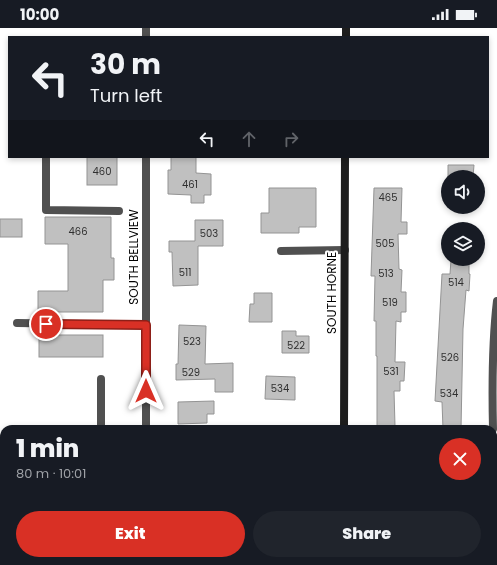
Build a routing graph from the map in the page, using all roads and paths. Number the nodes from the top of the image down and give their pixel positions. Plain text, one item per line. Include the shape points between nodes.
1 (46, 158) edge
2 (146, 158) edge
3 (345, 158) edge
4 (119, 211) dead end
5 (345, 250) junction
6 (280, 251) dead end
7 (497, 301) edge
8 (17, 323) dead end
9 (146, 325) junction
10 (101, 379) dead end
11 (101, 425) edge
12 (146, 425) edge
13 (344, 425) edge
14 (493, 425) edge

1 - 4 street via 46,210
2 - 9 street, SOUTH BELLVIEW
3 - 5 street, SOUTH HORNE
5 - 6 street
5 - 13 street, SOUTH HORNE
7 - 14 street via 494,322
8 - 9 street
9 - 12 street, SOUTH BELLVIEW
10 - 11 street

